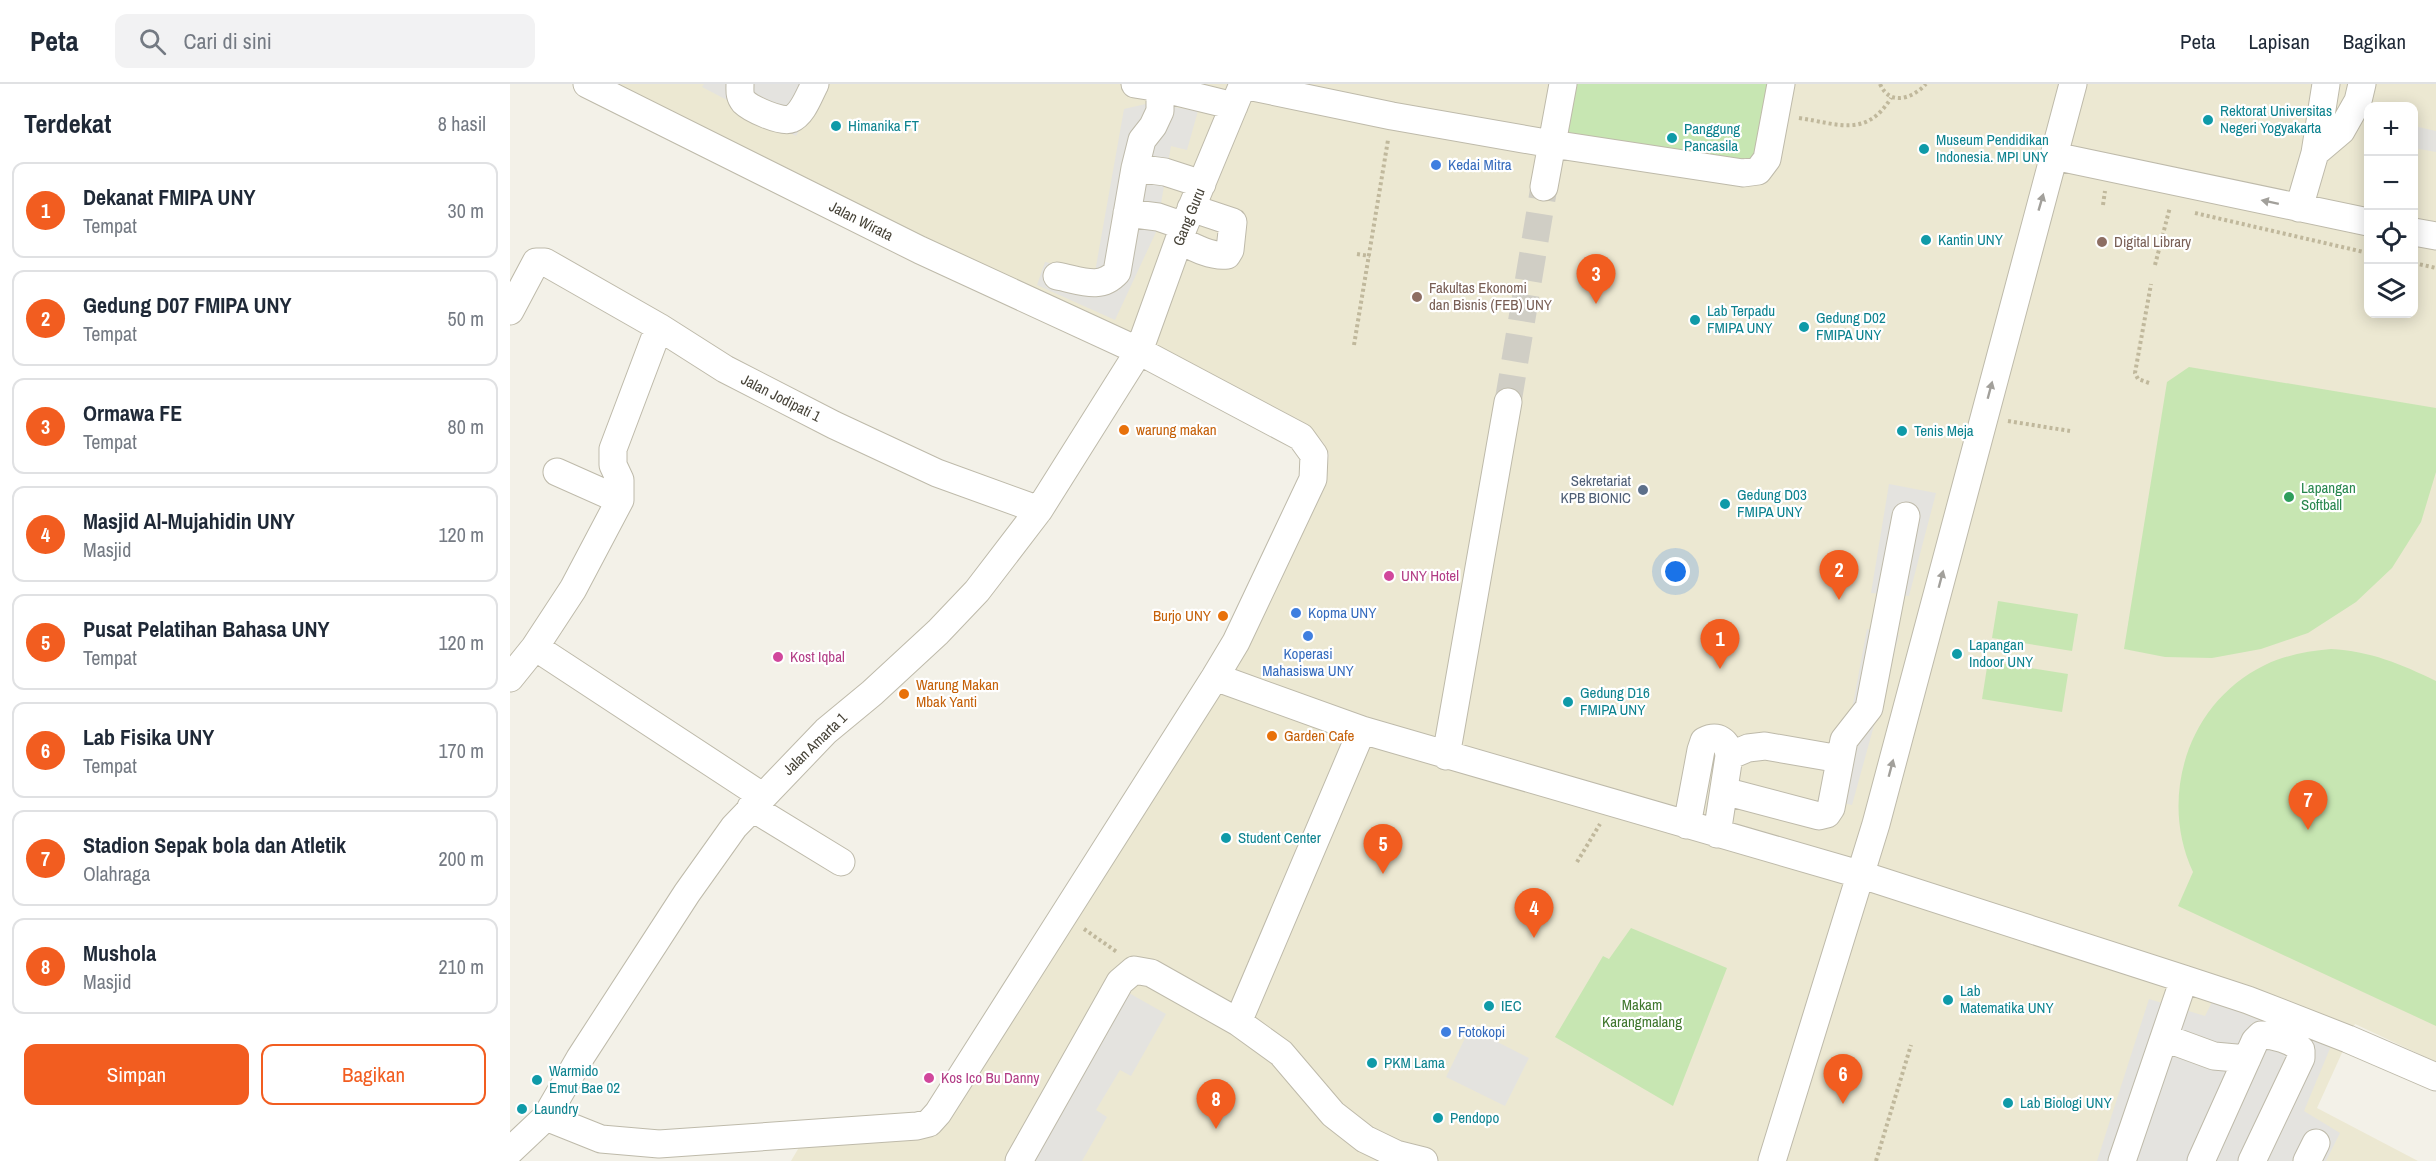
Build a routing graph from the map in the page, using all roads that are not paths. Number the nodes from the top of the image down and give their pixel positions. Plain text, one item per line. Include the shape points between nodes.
1 (587, 84) edge
2 (740, 84) edge
3 (815, 84) edge
4 (1563, 84) edge
5 (1781, 84) edge
6 (2073, 84) edge
7 (2326, 84) edge
8 (2362, 84) edge
9 (1148, 86) edge
10 (1240, 92) edge
11 (1552, 144) junction
12 (2315, 153) junction
13 (2054, 156) junction
14 (1135, 168) junction
15 (1202, 184) junction
16 (1544, 187) tunnel mouth
17 (2299, 208) junction
18 (1127, 213) junction
19 (2364, 221) edge
20 (1185, 225) junction
21 (2418, 233) edge
22 (2436, 236) edge
23 (1057, 276) dead end
24 (510, 311) edge
25 (659, 327) junction
26 (1139, 351) junction
27 (1508, 402) tunnel mouth
28 (556, 472) dead end
29 (620, 500) junction
30 (1039, 510) junction
31 (1906, 516) dead end
32 (1888, 617) junction
33 (1928, 626) junction
34 (536, 647) junction
35 (1215, 677) junction
36 (510, 678) edge
37 (1362, 730) junction
38 (1446, 756) junction
39 (1729, 756) junction
40 (1840, 759) junction
41 (1724, 791) junction
42 (756, 802) junction
43 (1687, 825) junction
44 (1717, 834) junction
45 (841, 862) dead end
46 (1862, 875) junction
47 (2184, 979) junction
48 (1238, 1022) junction
49 (2165, 1038) junction
50 (2247, 1059) junction
51 (2436, 1077) edge
52 (546, 1117) junction
53 (510, 1151) edge
54 (1019, 1161) edge
55 (1424, 1161) edge
56 (1772, 1161) edge
57 (2122, 1161) edge
58 (2201, 1161) edge
59 (2253, 1161) edge

1 - 26 street, Jalan Wirata via 920,250
2 - 3 street via 745,103 779,120 790,120 799,114
4 - 11 street
5 - 11 street via 1767,159 1758,171 1743,173
6 - 13 street
7 - 12 street
8 - 12 street via 2358,101 2341,131
9 - 10 street
9 - 14 street via 1160,111 1142,140
10 - 11 street
10 - 15 street, Gang Guru
11 - 16 street
12 - 17 street
17 -> 13 street
33 -> 13 street
14 - 15 street via 1165,172
14 - 18 street
15 - 20 street, Gang Guru
17 - 19 street
18 - 20 street
18 - 23 street via 1117,272 1108,281 1095,284
20 - 26 street, Gang Guru
21 - 22 street
24 - 25 street, Jalan Jodipati 1 via 536,262 545,262
25 - 29 street via 613,449
25 - 30 street, Jalan Jodipati 1 via 725,369 834,425 937,472
26 - 30 street, Jalan Amarta 1
26 - 35 street, Jalan Wirata via 1300,437 1314,455 1313,479 1236,642
27 - 38 street
28 - 29 street
29 - 34 street via 573,589
30 - 42 street, Jalan Amarta 1 via 977,591 946,624 826,730
31 - 32 street
32 - 33 street
32 - 40 street via 1869,708 1844,740
46 -> 33 street
34 - 36 street
34 - 42 street
35 - 37 street
35 - 52 street, Jalan Wirata via 929,1123 659,1144 601,1139
37 - 38 street
37 - 48 street
38 - 43 street
39 - 40 street via 1765,746
39 - 41 street
39 - 43 street via 1724,741 1704,741
40 - 41 street via 1827,814 1819,816
41 - 44 street
42 - 45 street
42 - 52 street, Jalan Amarta 1 via 687,893
43 - 44 street
44 - 46 street
46 - 47 street
46 - 56 street
47 - 49 street
47 - 51 street via 2248,1000
48 - 54 street via 1151,973 1134,970 1120,982
48 - 55 street via 1281,1053 1334,1114 1365,1139 1396,1154
49 - 50 street via 2214,1056
49 - 57 street
50 - 58 street
50 - 59 street via 2261,1035 2297,1045 2301,1050 2301,1058
52 - 53 street, Jalan Amarta 1

